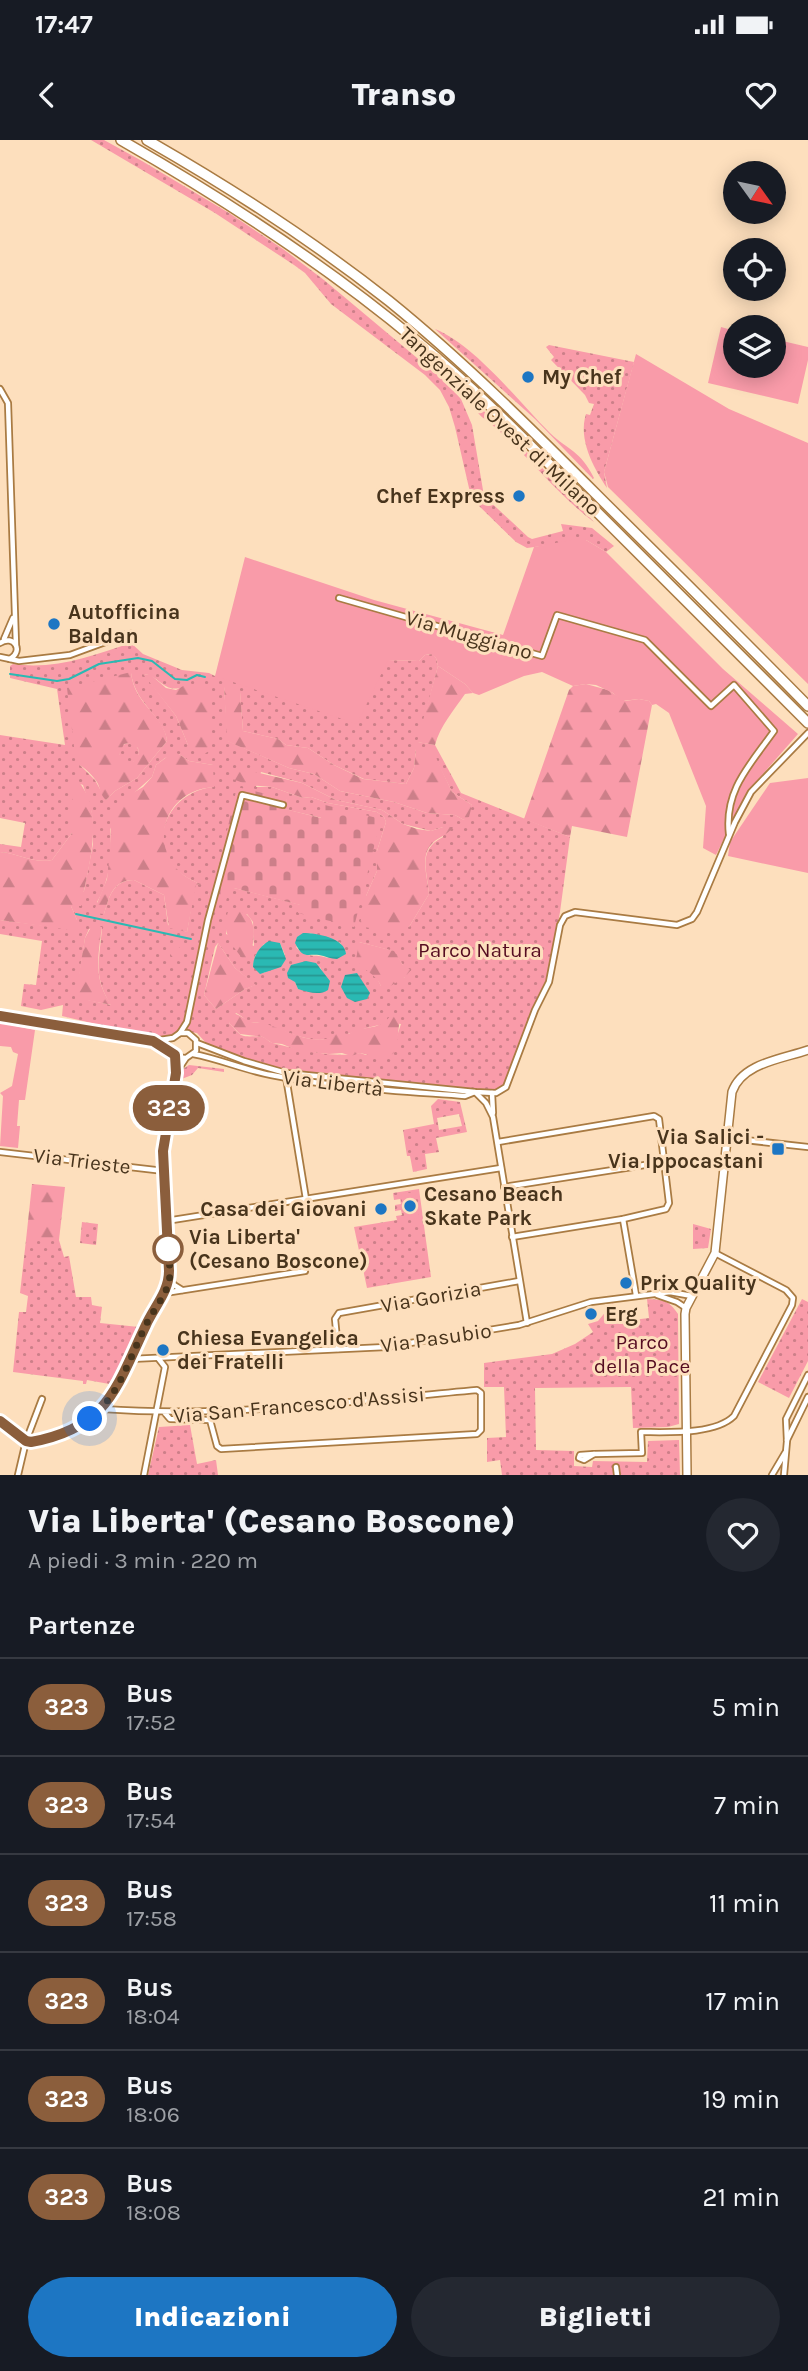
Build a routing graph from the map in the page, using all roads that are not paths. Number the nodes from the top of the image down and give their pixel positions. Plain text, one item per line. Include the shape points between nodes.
1 (121, 140) edge
2 (147, 140) edge
3 (0, 389) edge
4 (339, 598) dead end
5 (14, 614) junction
6 (130, 634) dead end
7 (1, 641) edge
8 (17, 648) junction
9 (0, 657) edge
10 (10, 659) junction
11 (30, 659) junction
12 (808, 706) edge
13 (808, 723) edge
14 (808, 733) edge
15 (284, 805) dead end
16 (729, 835) junction
17 (0, 1016) edge
18 (187, 1022) junction
19 (180, 1033) junction
20 (192, 1035) junction
21 (173, 1038) junction
22 (153, 1041) junction
23 (197, 1043) junction
24 (808, 1050) edge
25 (174, 1053) junction
26 (193, 1054) junction
27 (187, 1058) junction
28 (176, 1073) junction
29 (286, 1075) junction
30 (475, 1092) junction
31 (492, 1093) junction
32 (493, 1117) junction
33 (726, 1138) junction
34 (498, 1142) junction
35 (808, 1147) edge
36 (0, 1152) edge
37 (664, 1163) junction
38 (502, 1168) junction
39 (164, 1171) junction
40 (504, 1187) junction
41 (306, 1199) junction
42 (623, 1219) junction
43 (166, 1221) junction
44 (512, 1237) junction
45 (715, 1253) junction
46 (305, 1271) dead end
47 (169, 1277) junction
48 (519, 1281) junction
49 (183, 1290) junction
50 (164, 1293) junction
51 (653, 1294) junction
52 (636, 1296) junction
53 (692, 1296) junction
54 (686, 1308) junction
55 (527, 1323) junction
56 (338, 1349) junction
57 (158, 1357) junction
58 (131, 1359) junction
59 (808, 1375) edge
60 (808, 1397) edge
61 (42, 1399) dead end
62 (103, 1409) junction
63 (164, 1412) junction
64 (157, 1413) junction
65 (0, 1421) edge
66 (686, 1432) junction
67 (26, 1441) junction
68 (787, 1441) junction
69 (785, 1452) junction
70 (594, 1454) dead end
71 (616, 1467) dead end
72 (18, 1475) edge
73 (145, 1475) edge
74 (617, 1475) edge
75 (687, 1475) edge
76 (772, 1475) edge
77 (784, 1475) edge

1 - 13 highway, Tangenziale Ovest di Milano via 285,240 419,343 502,417
2 - 12 highway, Tangenziale Ovest di Milano via 249,201 425,331 524,422
3 - 5 street via 8,402
4 - 16 street, Via Muggiano via 542,656 556,615 645,640 711,706 734,685 774,731 735,787 727,818
5 - 7 street
5 - 8 street
6 - 11 street via 70,654
7 - 8 street via 9,640
8 - 10 street
8 - 11 street
9 - 10 street
10 - 11 street
14 - 16 street, Via Muggiano via 751,792
15 - 18 street via 242,794
16 - 31 street, Via Muggiano via 697,912 683,924 575,912 565,916 548,982 512,1074 501,1092
17 - 22 street
18 - 19 street
18 - 20 street
19 - 20 street
19 - 21 street
20 - 23 street
21 - 22 street
21 - 25 street
22 - 25 street
23 - 26 street
23 - 29 street, Via Libertà
24 - 33 street via 761,1065 736,1082
25 - 27 street
25 - 28 street
26 - 27 street
26 - 29 street, Via Libertà
27 - 28 street
28 - 39 street via 163,1142
29 - 30 street, Via Libertà via 326,1084 465,1096
29 - 41 street
30 - 31 street, Via Libertà
30 - 32 street
31 - 32 street
32 - 34 street
33 - 35 street
33 - 45 street
34 - 37 street via 654,1115 659,1119
34 - 38 street
36 - 39 street, Via Trieste
37 - 40 street
37 - 42 street via 666,1209
38 - 40 street
38 - 41 street
39 - 43 street
40 - 44 street
41 - 43 street
42 - 44 street
42 - 52 street
43 - 47 street
44 - 48 street
45 - 53 street
45 - 66 street via 786,1290 793,1304 734,1416 719,1426
46 - 49 street
47 - 49 street
47 - 50 street
48 - 55 street
48 - 56 street, Via Gorizia via 337,1314
49 - 50 street
50 - 58 street
51 - 52 street, Via Pasubio
51 - 53 street, Via Pasubio
51 - 54 street
52 - 55 street, Via Pasubio via 591,1302
53 - 54 street
54 - 66 street
55 - 56 street, Via Pasubio via 412,1343
56 - 57 street, Via Pasubio
57 - 58 street, Via Pasubio
57 - 64 street via 165,1367
58 - 62 street
59 - 68 street via 786,1419
60 - 68 street
61 - 67 street
62 - 64 street, Via San Francesco d'Assisi
62 - 67 street via 73,1429
63 - 63 street, Via San Francesco d'Assisi via 477,1390 481,1393 481,1430 477,1434 221,1449 209,1420 170,1419
63 - 64 street, Via San Francesco d'Assisi
64 - 73 street
65 - 67 street
66 - 70 street via 642,1432 642,1453
66 - 75 street
67 - 72 street
68 - 69 street
69 - 76 street
69 - 77 street
71 - 74 street

